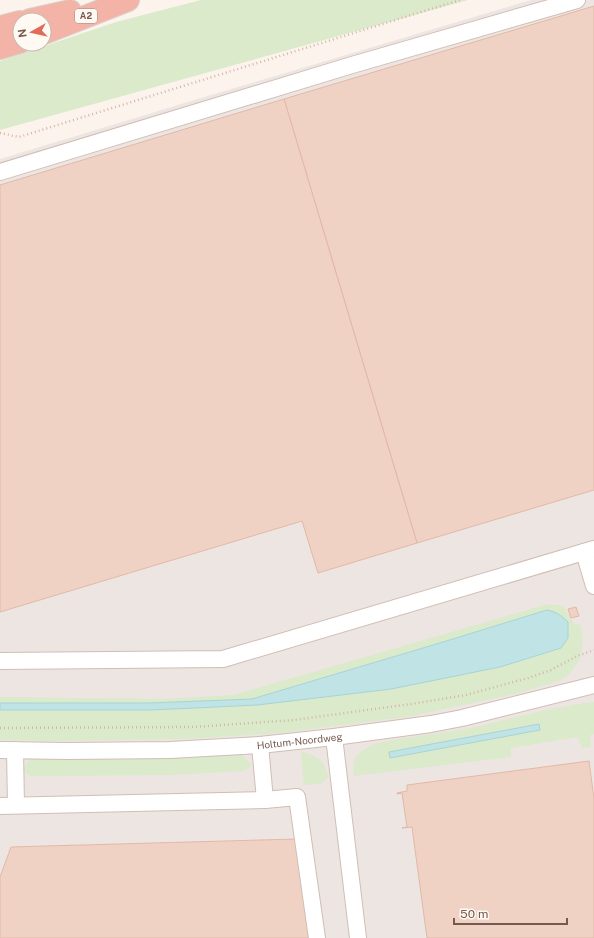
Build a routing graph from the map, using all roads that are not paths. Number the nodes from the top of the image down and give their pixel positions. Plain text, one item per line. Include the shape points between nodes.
1 (113, 0) edge
2 (128, 0) edge
3 (577, 0) edge
4 (52, 15) edge
5 (12, 24) edge
6 (0, 27) edge
7 (52, 30) edge
8 (12, 44) edge
9 (0, 48) edge
10 (0, 172) edge
11 (589, 550) edge
12 (594, 586) edge
13 (0, 661) edge
14 (594, 685) edge
15 (334, 737) junction
16 (260, 745) junction
17 (8, 750) edge
18 (265, 800) junction
19 (16, 805) junction
20 (0, 806) edge
21 (318, 938) edge
22 (358, 938) edge

1 - 4 highway, A2
2 - 7 highway, A2
3 - 10 street
5 - 6 highway
8 - 9 highway
11 - 12 street
11 - 13 street via 223,659
14 - 15 street, Holtum-Noordweg via 462,718
15 - 16 street, Holtum-Noordweg
15 - 22 street
16 - 17 street, Holtum-Noordweg via 170,750
16 - 18 street
17 - 19 street
18 - 19 street
18 - 21 street via 297,797
19 - 20 street

